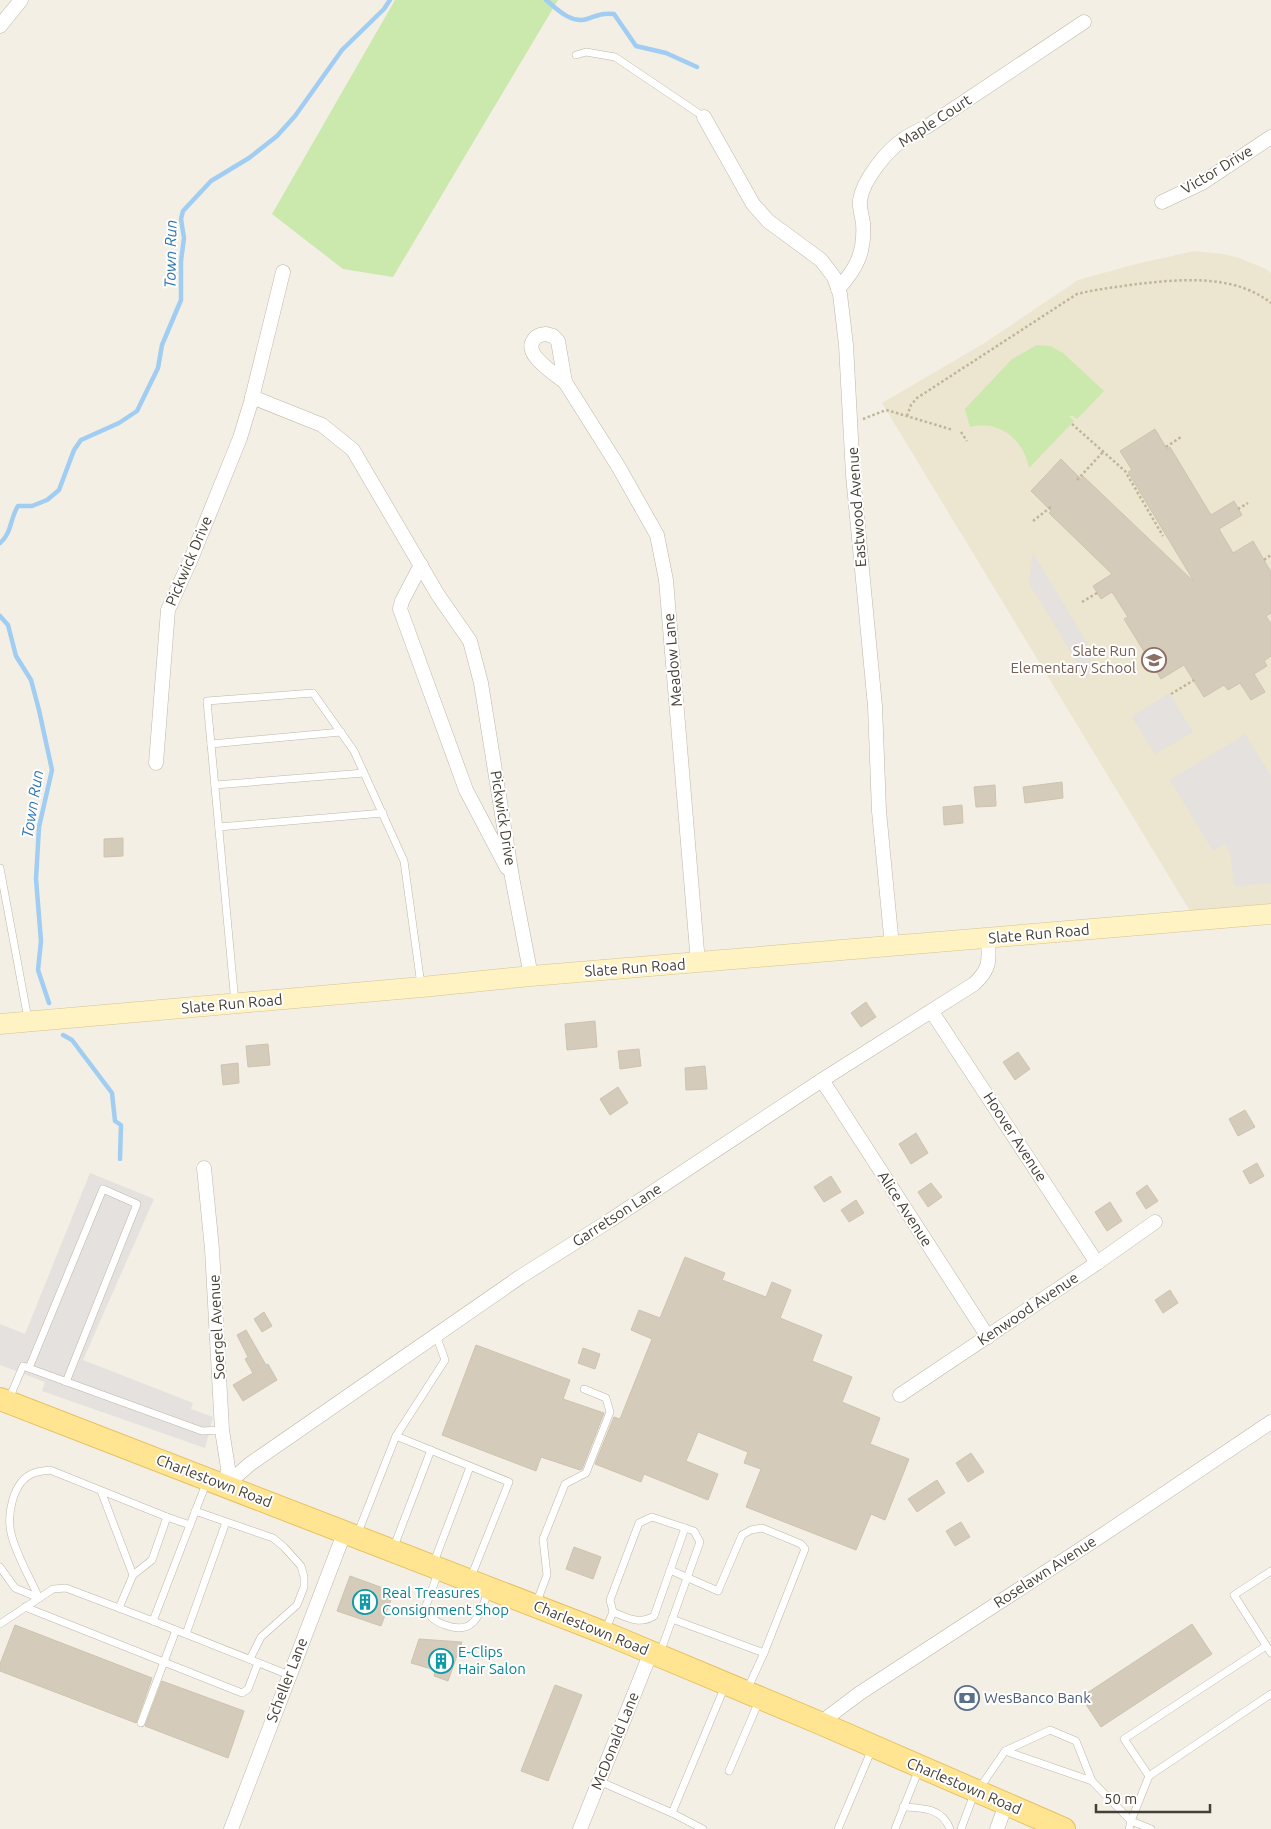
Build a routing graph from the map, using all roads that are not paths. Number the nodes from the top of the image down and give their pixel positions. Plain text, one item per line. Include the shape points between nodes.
1 (20, 0) edge
2 (1084, 22) dead end
3 (0, 26) edge
4 (576, 55) dead end
5 (704, 117) joint
6 (1271, 137) edge
7 (1162, 202) dead end
8 (283, 272) dead end
9 (838, 289) junction
10 (565, 382) dead end
11 (252, 397) junction
12 (421, 565) junction
13 (341, 732) junction
14 (211, 744) junction
15 (156, 763) dead end
16 (364, 773) junction
17 (215, 785) junction
18 (383, 813) junction
19 (219, 827) junction
20 (0, 868) edge
21 (512, 877) junction
22 (1271, 914) edge
23 (988, 939) junction
24 (892, 946) junction
25 (698, 963) junction
26 (531, 976) junction
27 (422, 988) junction
28 (235, 1003) junction
29 (932, 1012) junction
30 (28, 1022) junction
31 (0, 1024) edge
32 (822, 1080) junction
33 (204, 1168) dead end
34 (1155, 1222) dead end
35 (1097, 1263) junction
36 (436, 1336) junction
37 (988, 1337) junction
38 (29, 1368) junction
39 (66, 1382) junction
40 (584, 1389) dead end
41 (900, 1395) dead end
42 (3, 1403) edge
43 (1271, 1422) edge
44 (222, 1430) junction
45 (396, 1436) junction
46 (430, 1450) junction
47 (470, 1467) junction
48 (217, 1482) junction
49 (102, 1491) junction
50 (195, 1511) junction
51 (167, 1517) junction
52 (226, 1522) junction
53 (190, 1525) junction
54 (685, 1528) junction
55 (351, 1533) junction
56 (393, 1550) junction
57 (0, 1567) edge
58 (437, 1567) junction
59 (670, 1570) junction
60 (1271, 1571) edge
61 (133, 1575) junction
62 (687, 1578) junction
63 (480, 1584) junction
64 (39, 1598) junction
65 (536, 1606) junction
66 (25, 1607) junction
67 (119, 1608) junction
68 (613, 1612) junction
69 (672, 1619) junction
70 (153, 1621) junction
71 (0, 1624) edge
72 (176, 1630) junction
73 (604, 1633) junction
74 (186, 1634) junction
75 (1266, 1646) junction
76 (764, 1653) junction
77 (1271, 1653) edge
78 (655, 1654) junction
79 (250, 1659) junction
80 (164, 1662) junction
81 (258, 1662) junction
82 (289, 1675) junction
83 (726, 1684) junction
84 (1271, 1694) edge
85 (753, 1695) junction
86 (142, 1723) dead end
87 (820, 1723) junction
88 (873, 1746) junction
89 (1004, 1750) junction
90 (920, 1766) junction
91 (730, 1771) dead end
92 (1148, 1776) junction
93 (598, 1781) junction
94 (1092, 1781) junction
95 (977, 1791) junction
96 (1006, 1804) junction
97 (903, 1808) junction
98 (672, 1813) junction
99 (1132, 1821) junction
100 (231, 1829) edge
101 (580, 1829) edge
102 (703, 1829) edge
103 (838, 1829) edge
104 (895, 1829) edge
105 (950, 1829) edge
106 (961, 1829) edge
107 (997, 1829) edge
108 (1064, 1829) edge
109 (1129, 1829) edge
110 (1151, 1829) edge

1 - 3 street
2 - 9 street, Maple Court via 903,140 883,157 869,178 860,201 863,226 859,260
4 - 5 lane via 586,52 615,57
5 - 9 street, Eastwood Avenue via 753,204 768,221 820,260 834,277
6 - 7 street, Victor Drive via 1202,183
8 - 11 street, Pickwick Drive
9 - 24 street, Eastwood Avenue via 846,345 857,514 875,706 879,811
10 - 25 street, Meadow Lane via 618,466 656,535 666,580
11 - 12 street, Pickwick Drive via 322,425 353,450
11 - 15 street, Pickwick Drive via 229,468 168,610
12 - 21 street, Pickwick Drive via 470,642 481,683
12 - 21 street, Pickwick Drive via 400,610 466,790
13 - 14 lane
13 - 14 lane via 313,693 207,700
13 - 16 lane
14 - 17 lane
16 - 17 lane
16 - 18 lane
17 - 19 lane
18 - 19 lane
18 - 27 lane via 404,861
19 - 28 lane
20 - 30 lane
21 - 26 street, Pickwick Drive
22 - 23 street, Slate Run Road
23 - 24 street, Slate Run Road
23 - 29 street, Garretson Lane via 989,959 985,974
24 - 25 street, Slate Run Road
25 - 26 street, Slate Run Road
26 - 27 street, Slate Run Road
27 - 28 street, Slate Run Road
28 - 30 street, Slate Run Road
29 - 32 street, Garretson Lane
29 - 35 street, Hoover Avenue
30 - 31 street, Slate Run Road
32 - 36 street, Garretson Lane via 520,1277
32 - 37 street, Alice Avenue
33 - 44 street, Soergel Avenue
34 - 35 street, Kenwood Avenue
35 - 37 street, Kenwood Avenue
36 - 45 lane via 445,1360
36 - 48 street, Garretson Lane via 250,1464
37 - 41 street, Kenwood Avenue
38 - 39 lane
38 - 39 lane via 103,1189 137,1204
38 - 42 lane via 23,1366
39 - 44 lane via 202,1431
40 - 65 lane via 606,1398 610,1412 586,1473 565,1484 543,1539 546,1575
42 - 48 main road, Charlestown Road
43 - 87 street, Roselawn Avenue via 860,1693
44 - 48 street, Soergel Avenue via 228,1468
45 - 46 lane
45 - 55 lane
46 - 47 lane
46 - 56 lane
47 - 58 lane
47 - 63 lane via 509,1482
48 - 50 lane
48 - 55 main road, Charlestown Road
49 - 51 lane
49 - 61 lane
49 - 64 lane via 50,1470 33,1473 19,1484 10,1515 12,1536
50 - 52 lane
50 - 53 lane
51 - 53 lane
51 - 61 lane via 152,1560
52 - 74 lane
52 - 79 lane via 273,1538 301,1566 304,1577 297,1605 261,1637
53 - 70 lane
54 - 59 lane
54 - 62 lane via 694,1531 700,1542
54 - 68 lane via 652,1517 639,1523 610,1600
55 - 56 main road, Charlestown Road
55 - 82 street, Scheller Lane
56 - 58 main road, Charlestown Road
57 - 64 lane via 15,1588
58 - 63 main road, Charlestown Road
58 - 63 lane via 426,1606 429,1616 437,1622 464,1628 472,1623 479,1616
59 - 62 lane
59 - 68 lane via 654,1616 635,1622
60 - 75 lane via 1234,1595
61 - 67 lane
62 - 69 lane
62 - 76 lane via 718,1592 742,1534 751,1530 762,1528 801,1544 805,1549
63 - 65 main road, Charlestown Road
64 - 66 lane
64 - 67 lane via 53,1589 66,1588
65 - 73 main road, Charlestown Road
66 - 71 lane
66 - 80 lane
67 - 70 lane
68 - 73 lane
69 - 76 lane
69 - 78 lane
70 - 72 lane
72 - 74 lane
72 - 80 lane
73 - 78 main road, Charlestown Road
74 - 79 lane
75 - 77 lane
75 - 92 lane via 1124,1739
76 - 85 lane
78 - 83 main road, Charlestown Road
78 - 93 street, McDonald Lane
79 - 81 lane
80 - 81 lane via 242,1693 248,1688
80 - 86 lane
81 - 82 lane
82 - 100 street, Scheller Lane
83 - 85 main road, Charlestown Road
83 - 98 lane
84 - 92 lane
85 - 87 main road, Charlestown Road
85 - 91 lane
87 - 88 main road, Charlestown Road
88 - 90 main road, Charlestown Road
88 - 103 lane
89 - 94 lane
89 - 94 lane via 1050,1730 1076,1741
89 - 95 lane
90 - 95 main road, Charlestown Road
90 - 97 lane
92 - 99 lane
93 - 98 lane
93 - 101 street, McDonald Lane
94 - 99 lane
95 - 96 main road, Charlestown Road
95 - 106 lane
96 - 107 street
96 - 108 main road, Charlestown Road
97 - 104 lane
97 - 105 lane via 935,1811 948,1822
98 - 102 lane
99 - 109 lane
99 - 110 lane

